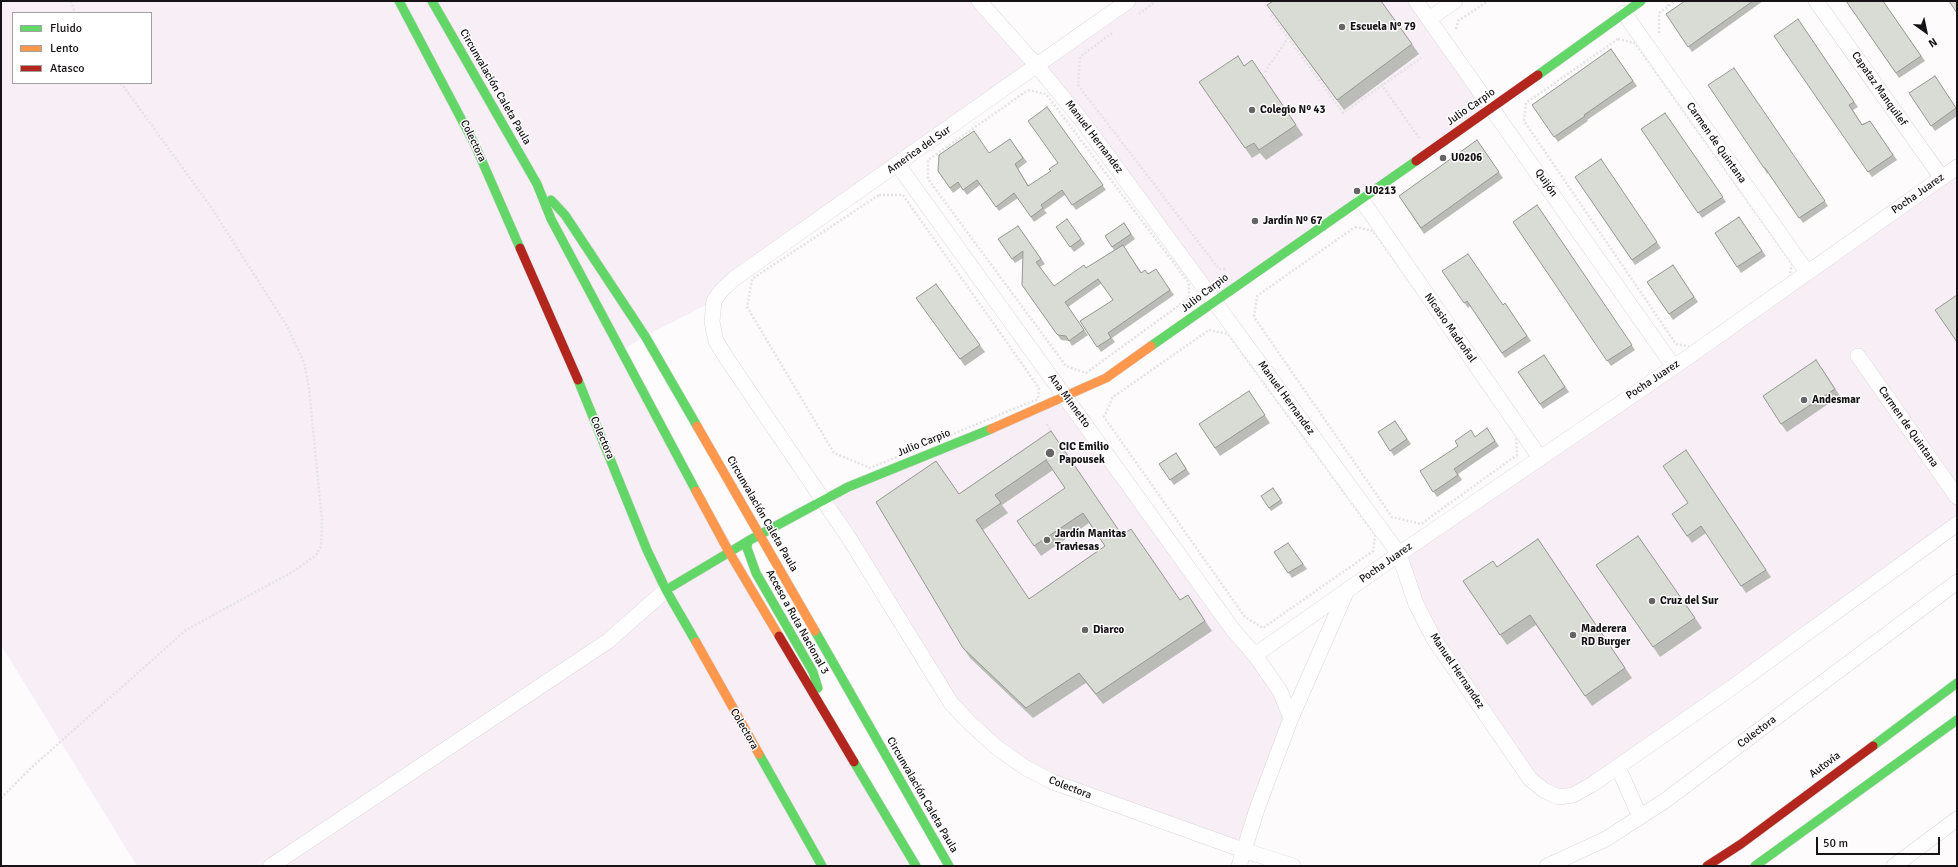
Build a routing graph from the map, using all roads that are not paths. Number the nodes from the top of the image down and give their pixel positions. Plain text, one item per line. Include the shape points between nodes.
1 (399, 1) edge
2 (432, 1) edge
3 (979, 1) edge
4 (1128, 1) edge
5 (1416, 1) edge
6 (1455, 1) edge
7 (1641, 1) edge
8 (1816, 1) edge
9 (1624, 13) junction
10 (1429, 19) junction
11 (1037, 66) junction
12 (1493, 108) junction
13 (898, 165) junction
14 (1957, 167) edge
15 (1942, 178) junction
16 (537, 184) junction
17 (1361, 199) junction
18 (1807, 272) junction
19 (714, 301) joint
20 (1215, 301) junction
21 (1858, 356) dead end
22 (1674, 367) junction
23 (1065, 396) junction
24 (666, 436) junction
25 (1540, 458) junction
26 (1957, 497) edge
27 (823, 500) junction
28 (722, 519) dead end
29 (1957, 524) edge
30 (760, 534) junction
31 (738, 536) dead end
32 (745, 545) junction
33 (729, 552) junction
34 (1399, 554) junction
35 (1957, 582) edge
36 (666, 590) junction
37 (1347, 590) junction
38 (1255, 655) junction
39 (834, 664) junction
40 (1957, 683) edge
41 (826, 714) junction
42 (1291, 718) junction
43 (1957, 720) edge
44 (1618, 766) junction
45 (1640, 817) junction
46 (1957, 819) edge
47 (1243, 850) junction
48 (271, 866) edge
49 (822, 866) edge
50 (916, 866) edge
51 (949, 866) edge
52 (1239, 866) edge
53 (1293, 866) edge
54 (1546, 866) edge
55 (1707, 866) edge
56 (1755, 866) edge
57 (1894, 866) edge

1 - 36 main road, Colectora via 475,145
2 - 16 main road, Circunvalación Caleta Paula
3 - 11 street, Manuel Hernandez
4 - 11 street, America del Sur
5 - 10 street, Quijón
6 - 10 street
7 - 9 main road, Julio Carpio
8 - 15 street, Capataz Manquilef
9 - 12 main road, Julio Carpio
9 - 18 street, Carmen de Quintana
10 - 12 street, Quijón
11 - 13 street, America del Sur
11 - 20 street, Manuel Hernandez via 1084,122
12 - 17 main road, Julio Carpio
12 - 22 street, Quijón
13 - 19 street, America del Sur via 735,278
13 - 23 street, Ana Minnetto
14 - 15 street, Pocha Juarez
15 - 18 street, Pocha Juarez
16 - 24 main road, Circunvalación Caleta Paula via 550,219
16 - 30 main road, Circunvalación Caleta Paula via 565,214 645,336
17 - 20 main road, Julio Carpio
17 - 25 street, Nicasio Madroñal
18 - 22 street, Pocha Juarez
19 - 27 street, Colectora via 712,322 716,341
20 - 23 main road, Julio Carpio via 1106,378
20 - 34 street, Manuel Hernandez
21 - 26 street, Carmen de Quintana
22 - 25 street, Pocha Juarez
23 - 27 main road, Julio Carpio via 848,487
23 - 38 street, Ana Minnetto via 1232,630
24 - 28 main road via 688,458
24 - 33 main road, Circunvalación Caleta Paula
25 - 34 street, Pocha Juarez
27 - 30 main road, Julio Carpio
27 - 47 street, Colectora via 952,703 996,747 1026,768 1053,782
29 - 44 street via 1734,686
30 - 32 main road, Julio Carpio
30 - 39 main road, Circunvalación Caleta Paula
31 - 32 main road
32 - 33 main road, Julio Carpio
32 - 39 main road via 757,552 765,562 803,626
32 - 41 main road, Acceso a Ruta Nacional 3 via 756,573 813,672
33 - 36 main road, Julio Carpio
33 - 41 main road, Circunvalación Caleta Paula
34 - 37 street, Pocha Juarez
34 - 44 street, Manuel Hernandez via 1416,604 1434,639 1530,779 1545,791 1559,797 1573,795
35 - 45 street, Colectora
36 - 48 street via 608,641
36 - 49 main road, Colectora
37 - 38 street, Pocha Juarez
37 - 42 street
38 - 42 street, Ana Minnetto via 1280,691
39 - 51 main road, Circunvalación Caleta Paula
40 - 55 main road, Autovía via 1741,844
41 - 50 main road, Circunvalación Caleta Paula
42 - 47 street
43 - 56 main road
44 - 45 street
45 - 54 street, Colectora via 1606,839
46 - 57 street
47 - 52 street
47 - 53 street, Colectora

